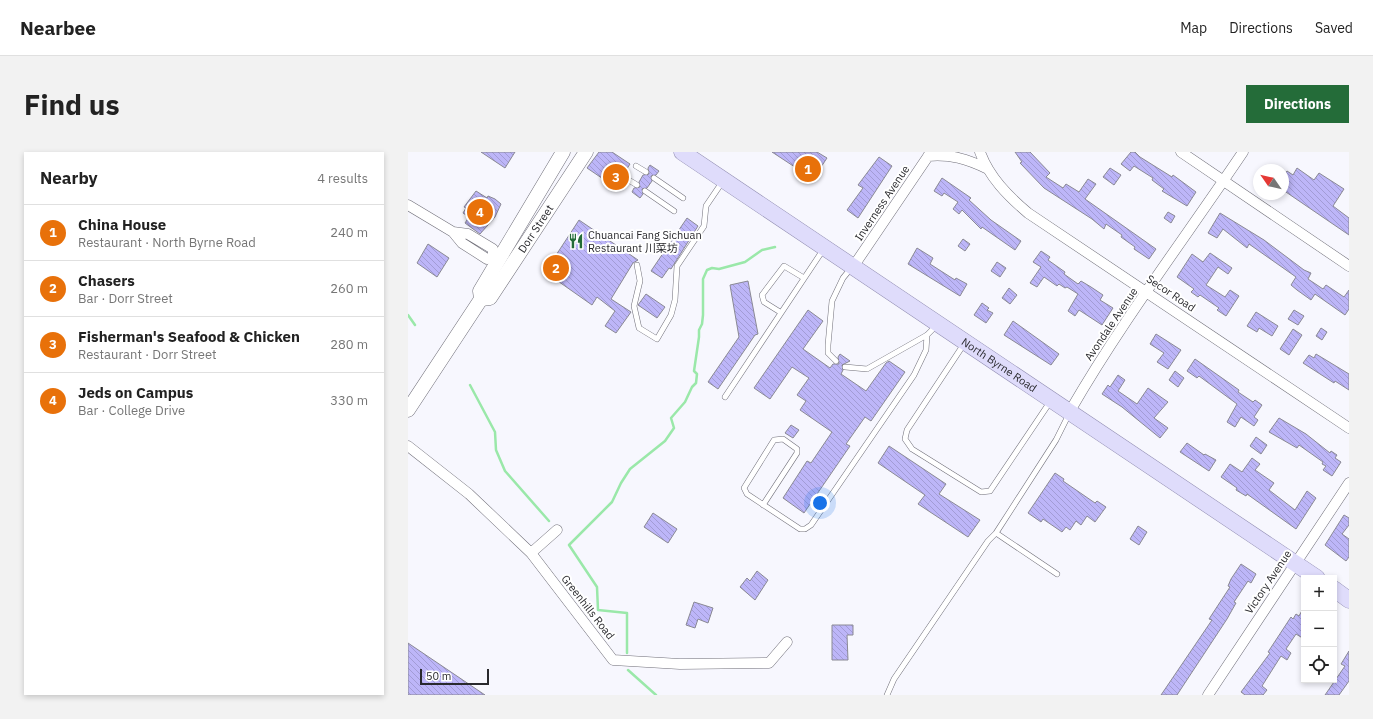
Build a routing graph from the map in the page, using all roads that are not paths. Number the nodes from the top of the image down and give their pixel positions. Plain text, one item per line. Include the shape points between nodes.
1 (563, 152) edge
2 (586, 152) edge
3 (682, 152) edge
4 (980, 152) edge
5 (1181, 152) edge
6 (1243, 152) edge
7 (929, 154) edge
8 (636, 166) dead end
9 (988, 169) junction
10 (646, 172) dead end
11 (654, 178) dead end
12 (627, 179) dead end
13 (724, 180) junction
14 (1224, 181) junction
15 (637, 185) dead end
16 (645, 191) dead end
17 (682, 198) dead end
18 (408, 204) edge
19 (674, 210) dead end
20 (824, 247) junction
21 (502, 258) junction
22 (637, 265) dead end
23 (1349, 266) edge
24 (853, 267) junction
25 (804, 278) junction
26 (1147, 291) junction
27 (780, 312) junction
28 (933, 329) junction
29 (966, 342) junction
30 (836, 361) dead end
31 (845, 367) dead end
32 (725, 397) dead end
33 (1052, 399) junction
34 (408, 410) edge
35 (1070, 411) junction
36 (1349, 428) edge
37 (408, 446) edge
38 (1349, 483) edge
39 (763, 505) junction
40 (557, 530) dead end
41 (996, 533) junction
42 (531, 553) junction
43 (1295, 563) junction
44 (1057, 574) dead end
45 (1313, 575) edge
46 (1337, 591) edge
47 (1349, 600) edge
48 (786, 642) dead end
49 (887, 695) edge
50 (1208, 695) edge

1 - 21 main road, Dorr Street
2 - 21 main road, Dorr Street
3 - 13 main road, North Byrne Road
4 - 9 street, Secor Road
5 - 14 street
6 - 14 street, Avondale Avenue
7 - 9 street, Secor Road via 960,157
7 - 24 street, Inverness Avenue
8 - 10 lane
9 - 26 street, Secor Road via 1004,190 1028,212
11 - 17 lane
12 - 15 lane
13 - 20 main road, North Byrne Road
13 - 22 lane via 706,206 704,226 677,266 675,300 671,315 657,340 639,328 634,306 640,281
14 - 23 street
14 - 26 street, Avondale Avenue
16 - 19 lane
18 - 21 street via 453,232 462,243 487,259
20 - 24 main road, North Byrne Road
20 - 25 lane
21 - 34 main road, Dorr Street via 490,298 481,299
24 - 28 main road, North Byrne Road
24 - 30 lane via 843,278 832,301 828,352
25 - 27 lane
25 - 27 lane via 784,266 762,296 764,302
26 - 35 street, Avondale Avenue
26 - 36 street, Secor Road
27 - 32 lane
28 - 29 main road, North Byrne Road
28 - 31 lane via 867,369
28 - 39 lane via 914,375 811,525 800,529
29 - 33 main road, North Byrne Road
29 - 33 lane via 906,430 905,439 912,449 981,492 990,490
33 - 35 main road, North Byrne Road
35 - 41 lane via 1056,440
35 - 43 main road, North Byrne Road
37 - 42 street, Greenhills Road via 469,494
38 - 43 street, Victory Avenue
39 - 39 lane via 747,494 744,488 774,440 783,439 798,448 797,454
40 - 42 street
41 - 44 lane
41 - 49 lane via 894,679
42 - 48 street, Greenhills Road via 613,660 680,664 769,663
43 - 45 main road, North Byrne Road
43 - 50 street, Victory Avenue
46 - 47 main road

